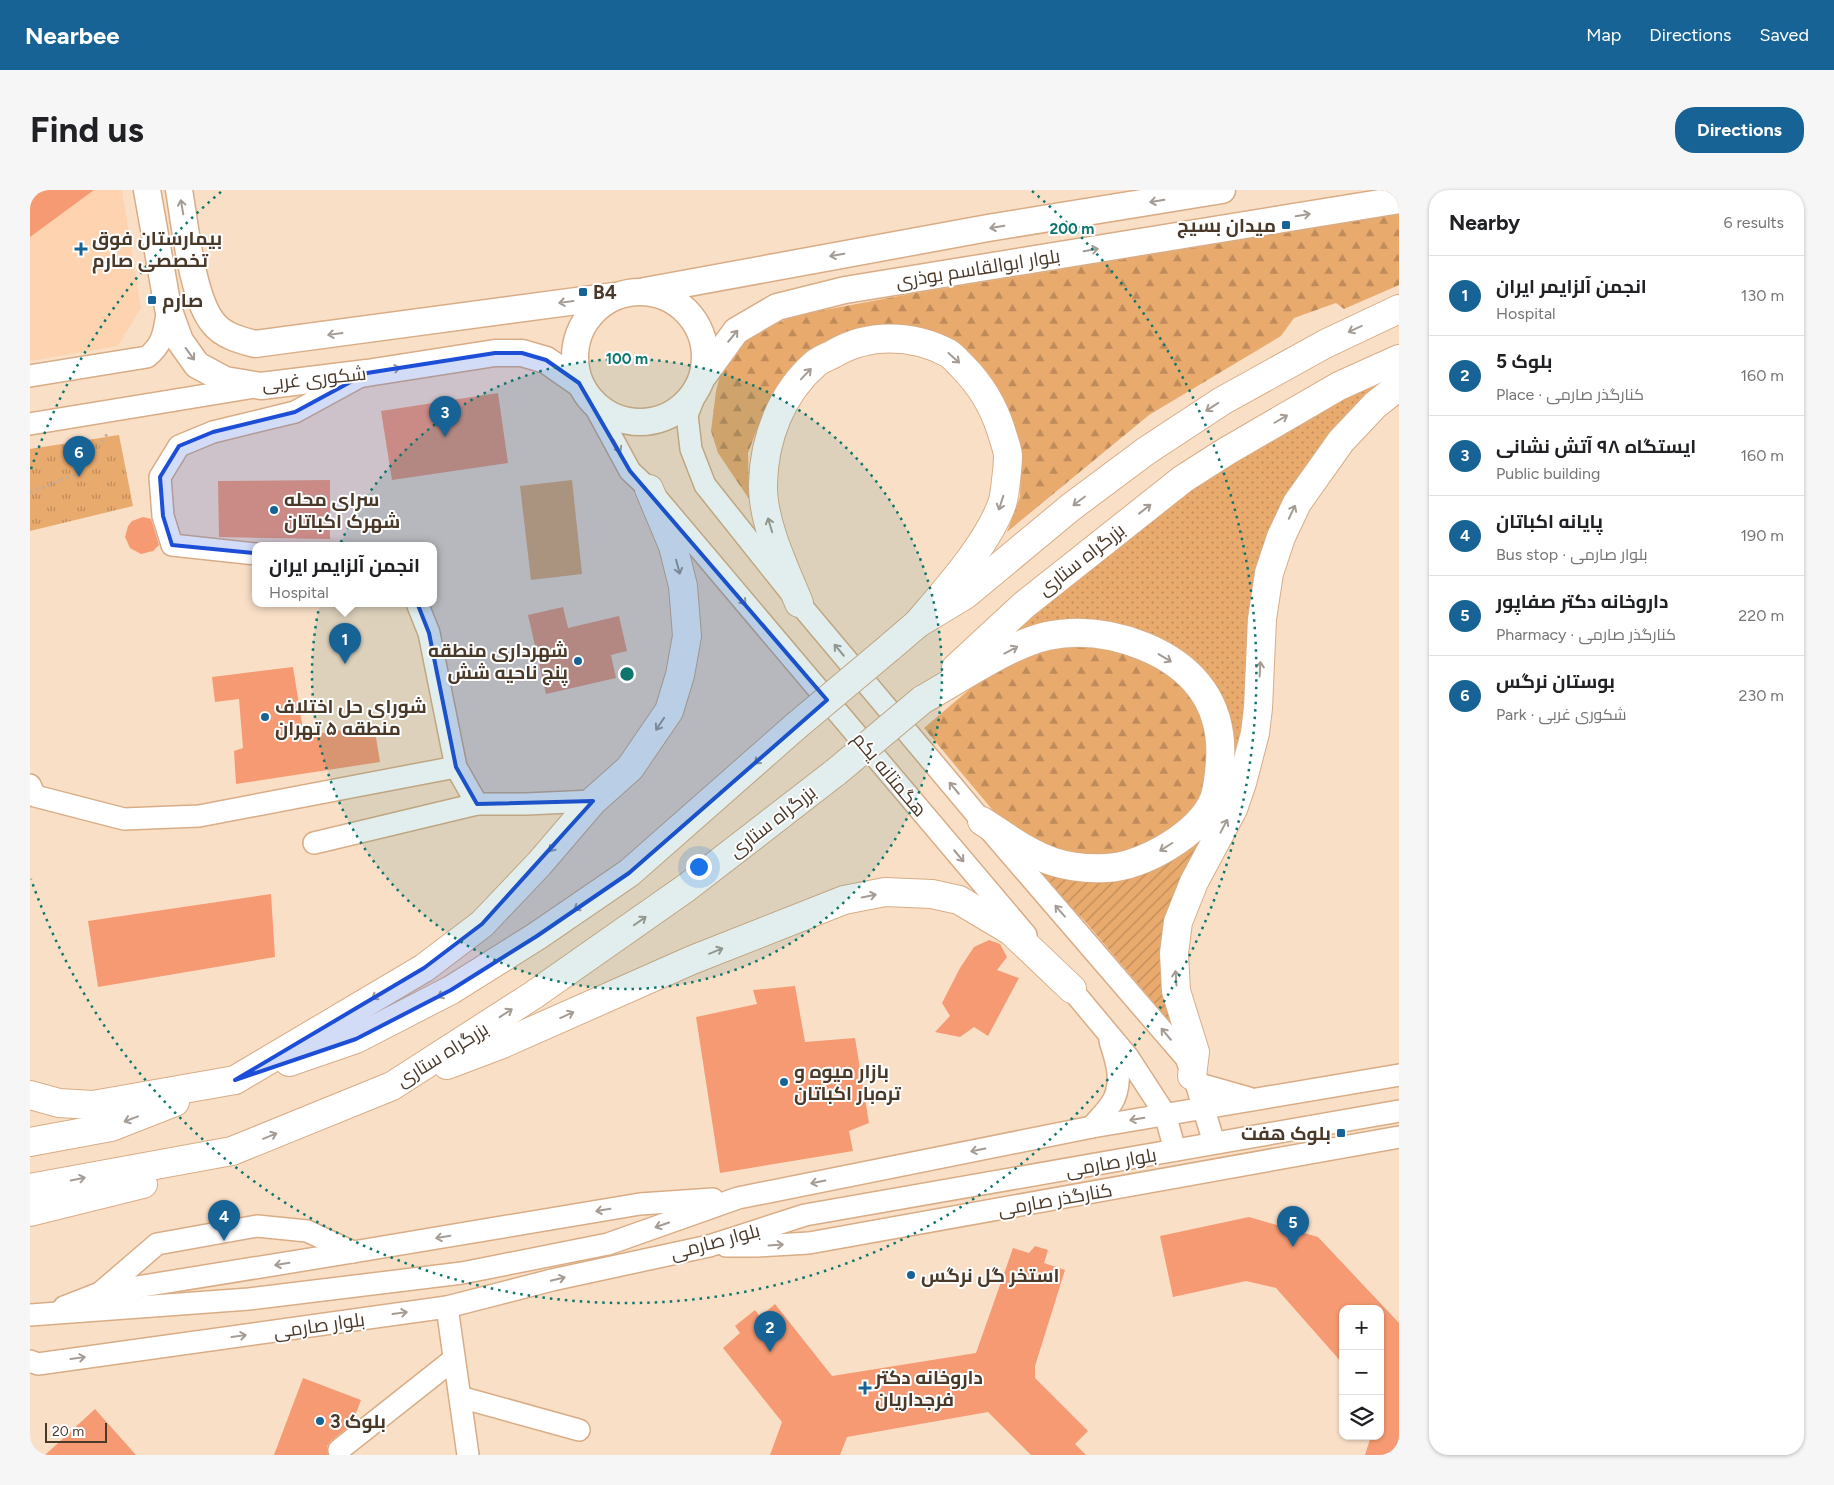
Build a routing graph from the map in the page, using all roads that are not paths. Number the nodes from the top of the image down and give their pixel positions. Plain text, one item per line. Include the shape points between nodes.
1 (147, 190) edge
2 (179, 190) edge
3 (1222, 190) edge
4 (1399, 200) edge
5 (965, 232) junction
6 (970, 269) junction
7 (646, 290) junction
8 (614, 296) junction
9 (168, 308) junction
10 (1399, 309) edge
11 (1399, 359) edge
12 (367, 373) junction
13 (30, 376) edge
14 (699, 385) junction
15 (261, 386) junction
16 (1399, 386) edge
17 (586, 393) junction
18 (30, 424) edge
19 (649, 489) junction
20 (252, 554) edge
21 (799, 603) junction
22 (419, 607) edge
23 (917, 624) junction
24 (922, 700) junction
25 (456, 767) junction
26 (30, 785) edge
27 (593, 801) junction
28 (477, 804) junction
29 (982, 821) junction
30 (314, 843) dead end
31 (1072, 989) junction
32 (1107, 1032) junction
33 (1399, 1075) edge
34 (235, 1080) junction
35 (1194, 1080) junction
36 (392, 1086) junction
37 (30, 1095) edge
38 (1254, 1099) junction
39 (1203, 1108) junction
40 (1399, 1111) edge
41 (1165, 1114) junction
42 (1092, 1127) junction
43 (1399, 1137) edge
44 (30, 1142) edge
45 (1214, 1143) junction
46 (1175, 1150) junction
47 (232, 1151) junction
48 (30, 1188) edge
49 (738, 1198) junction
50 (30, 1212) edge
51 (710, 1246) junction
52 (354, 1252) junction
53 (100, 1293) junction
54 (447, 1307) junction
55 (36, 1315) edge
56 (454, 1359) junction
57 (30, 1361) edge
58 (460, 1397) junction
59 (579, 1430) dead end
60 (339, 1450) dead end
61 (468, 1455) edge

1 - 9 main road, شکوری غربی
8 -> 2 main road via 255,344 234,338 214,325 202,304
3 -> 5 main road, بلوار ابوالقاسم بوذری
6 -> 4 main road, بلوار ابوالقاسم بوذری
5 - 6 main road
5 -> 7 main road, بلوار ابوالقاسم بوذری
14 -> 6 main road, بلوار ابوالقاسم بوذری via 736,331 777,308 845,290
7 - 8 main road
7 - 14 main road via 673,299 695,319 706,346
8 - 17 main road via 593,310 579,332 574,357
9 - 13 street via 163,337 157,349 147,357
9 -> 15 main road, شکوری غربی via 180,341 197,365 225,380
10 -> 23 highway via 1325,344 1222,401 1146,451 1071,507 966,594
24 -> 11 highway, بزرگراه ستاری via 1024,605 1183,479 1339,386
12 - 15 main road, شکوری غربی
12 -> 17 main road, شکوری غربی via 496,353 522,353 546,360
12 - 20 street via 295,412 214,432 179,446 160,477 163,516 172,545
14 - 17 main road via 678,411 657,421 634,423 612,417
14 - 21 street via 687,415 691,449 705,485
15 - 18 street
35 -> 16 highway via 1195,1052 1176,991 1174,953 1178,922 1242,784 1255,732 1262,619 1269,573 1296,503 1341,441
17 -> 19 street, هگمتانه یکم via 630,471
19 -> 27 highway via 673,546 684,586 687,636 680,676 669,711 630,768
19 -> 31 street, هگمتانه یکم
21 -> 23 highway via 764,506 768,445 777,416 796,384 817,362 846,346 882,338 914,340 950,354 976,380 996,413 1008,454 1003,502 987,534
29 -> 21 street
22 - 25 street via 429,633
23 -> 34 highway, bridge via 629,873 537,936 451,990 356,1039
24 -> 29 highway via 1021,645 1045,636 1073,632 1107,635 1151,649 1196,681 1209,698 1217,718 1221,746 1213,800 1201,819 1160,851 1138,861 1108,868 1082,867 1054,862 1034,853
36 -> 24 highway, بزرگراه ستاری, bridge via 532,996 686,888 836,772
25 - 26 street via 199,816 124,819 35,796
25 - 28 street
27 - 28 street
27 -> 34 highway via 540,864 482,924 424,968
28 - 30 street
35 -> 29 street via 1186,1058
31 - 32 street, هگمتانه یکم
36 -> 31 highway via 500,1045 692,960 844,900 885,892 932,894 959,900 1011,931
32 - 41 street, هگمتانه یکم via 1128,1057
32 - 42 street via 1119,1079 1114,1099
33 - 38 street, بلوار صارمی
34 - 37 highway via 93,1105 59,1103
34 -> 44 highway via 111,1127
35 - 38 street
35 - 39 street
47 -> 36 highway, بزرگراه ستاری
38 - 39 street, بلوار صارمی
39 - 41 street, بلوار صارمی
39 - 45 street
40 - 45 street, بلوار صارمی
41 -> 42 street, بلوار صارمی
41 - 46 street, هگمتانه یکم
42 -> 49 street, بلوار صارمی
51 -> 43 street, کنارگذر صارمی via 809,1243
45 - 46 street, بلوار صارمی
46 - 51 street, بلوار صارمی via 805,1215
48 -> 47 highway, بزرگراه ستاری
47 - 50 highway via 167,1177
49 -> 52 street via 640,1204
49 -> 55 street, بلوار صارمی via 608,1244 462,1273 249,1299
54 -> 51 street, بلوار صارمی via 552,1280
52 -> 53 street
52 - 53 street via 307,1231 257,1226 157,1244
53 - 55 street
54 - 56 street
57 -> 54 street, بلوار صارمی via 38,1364
56 - 58 street
56 - 60 street
58 - 59 street
58 - 61 street

